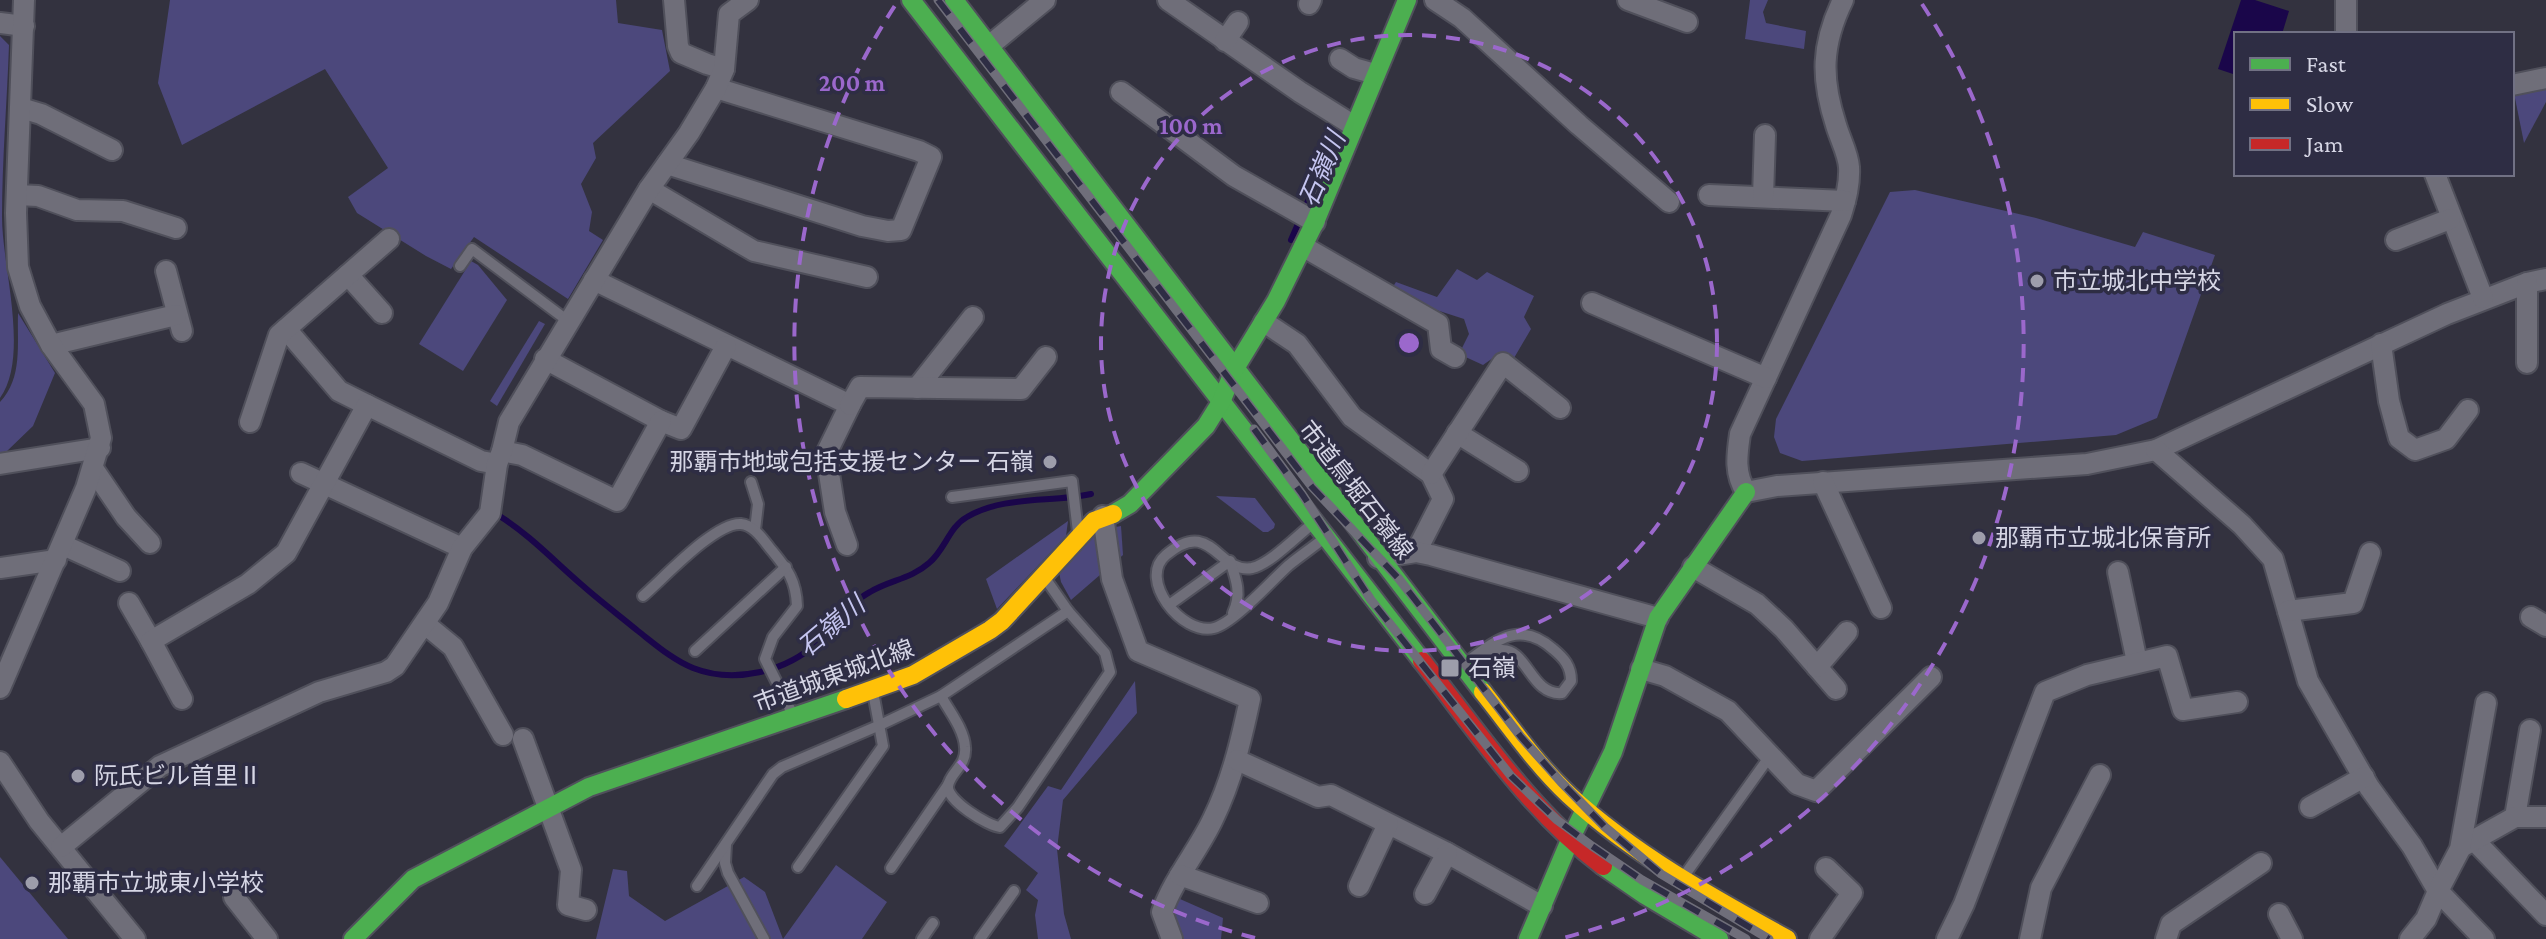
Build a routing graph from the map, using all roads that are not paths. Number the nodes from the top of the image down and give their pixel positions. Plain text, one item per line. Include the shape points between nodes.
1 (24, 0) edge
2 (674, 0) edge
3 (748, 0) edge
4 (911, 0) edge
5 (954, 0) edge
6 (1045, 0) edge
7 (1435, 0) edge
8 (1628, 0) edge
9 (1843, 0) edge
10 (2346, 0) edge
11 (1402, 1) edge
12 (1181, 4) edge
13 (728, 7) edge
14 (1238, 22) dead end
15 (1687, 22) dead end
16 (0, 23) edge
17 (24, 26) junction
18 (2346, 32) edge
19 (1225, 41) junction
20 (989, 46) junction
21 (720, 78) junction
22 (2546, 78) edge
23 (2514, 85) edge
24 (1121, 92) dead end
25 (21, 108) junction
26 (1353, 125) junction
27 (1765, 135) dead end
28 (112, 150) dead end
29 (667, 164) junction
30 (2436, 176) edge
31 (649, 189) junction
32 (17, 195) junction
33 (1709, 195) dead end
34 (1763, 197) junction
35 (1845, 201) junction
36 (1669, 202) dead end
37 (1307, 217) junction
38 (2450, 219) junction
39 (176, 228) dead end
40 (389, 239) dead end
41 (2396, 240) dead end
42 (1304, 247) junction
43 (460, 266) dead end
44 (166, 271) dead end
45 (348, 275) junction
46 (867, 277) dead end
47 (594, 280) junction
48 (2537, 281) edge
49 (2483, 298) junction
50 (1592, 303) dead end
51 (382, 313) dead end
52 (973, 317) dead end
53 (568, 321) junction
54 (1264, 322) junction
55 (286, 329) junction
56 (2381, 344) junction
57 (51, 345) junction
58 (726, 346) junction
59 (1046, 357) dead end
60 (1455, 357) dead end
61 (545, 359) junction
62 (2527, 363) dead end
63 (1234, 370) junction
64 (1766, 378) junction
65 (917, 388) junction
66 (1221, 402) junction
67 (367, 405) junction
68 (850, 405) junction
69 (1560, 408) dead end
70 (2468, 410) dead end
71 (661, 421) junction
72 (250, 422) dead end
73 (1457, 433) junction
74 (100, 448) junction
75 (2156, 450) junction
76 (500, 457) junction
77 (0, 464) edge
78 (94, 470) junction
79 (1518, 471) dead end
80 (301, 473) dead end
81 (1431, 474) junction
82 (751, 482) dead end
83 (1823, 482) junction
84 (325, 484) junction
85 (1746, 492) junction
86 (952, 497) dead end
87 (1103, 516) junction
88 (755, 530) junction
89 (1319, 530) junction
90 (1079, 537) junction
91 (150, 543) dead end
92 (847, 545) dead end
93 (462, 548) junction
94 (60, 552) junction
95 (1416, 552) junction
96 (2370, 553) dead end
97 (1378, 558) junction
98 (1230, 561) junction
99 (786, 567) junction
100 (1693, 567) junction
101 (0, 568) edge
102 (120, 571) dead end
103 (2118, 572) dead end
104 (1044, 576) junction
105 (643, 596) dead end
106 (129, 603) dead end
107 (1169, 605) junction
108 (1881, 608) dead end
109 (1068, 611) junction
110 (2288, 611) junction
111 (1231, 618) junction
112 (1658, 618) junction
113 (425, 624) junction
114 (1847, 632) dead end
115 (151, 641) junction
116 (695, 651) dead end
117 (2137, 662) junction
118 (1817, 667) junction
119 (1641, 669) junction
120 (1464, 670) junction
121 (1931, 677) dead end
122 (0, 688) edge
123 (1836, 689) dead end
124 (873, 690) junction
125 (941, 696) junction
126 (182, 699) dead end
127 (2237, 702) dead end
128 (2486, 703) dead end
129 (794, 717) junction
130 (880, 725) junction
131 (2530, 730) dead end
132 (1770, 756) junction
133 (1237, 760) junction
134 (0, 762) edge
135 (2100, 775) dead end
136 (2364, 777) junction
137 (948, 785) junction
138 (549, 806) junction
139 (2310, 807) dead end
140 (1584, 811) junction
141 (2515, 817) junction
142 (2546, 817) edge
143 (1388, 824) junction
144 (1570, 840) junction
145 (727, 842) junction
146 (2467, 844) junction
147 (61, 847) junction
148 (1447, 853) junction
149 (2249, 863) dead end
150 (798, 867) dead end
151 (891, 868) dead end
152 (1826, 868) dead end
153 (1180, 875) junction
154 (1683, 878) junction
155 (697, 886) dead end
156 (1359, 886) dead end
157 (1014, 891) dead end
158 (2438, 891) junction
159 (1425, 894) dead end
160 (234, 897) dead end
161 (1258, 903) dead end
162 (1542, 906) junction
163 (586, 910) dead end
164 (2279, 914) dead end
165 (2546, 915) edge
166 (933, 923) dead end
167 (135, 939) edge
168 (267, 939) edge
169 (353, 939) edge
170 (764, 939) edge
171 (922, 939) edge
172 (980, 939) edge
173 (1172, 939) edge
174 (1528, 939) edge
175 (1719, 939) edge
176 (1787, 939) edge
177 (1820, 939) edge
178 (1947, 939) edge
179 (2030, 939) edge
180 (2166, 939) edge
181 (2292, 939) edge
182 (2410, 939) edge
183 (2484, 939) edge

1 - 17 street
2 - 21 street via 681,53 707,64
3 - 13 street
4 - 66 street
5 - 20 street, 市道鳥堀石嶺線
6 - 20 street
7 - 36 street via 1462,18
8 - 15 street
9 - 35 street via 1824,64 1826,92 1849,164
10 - 18 street
11 - 26 street, 市道城東城北線 via 1361,68
12 - 19 street
13 - 21 street
14 - 19 street
16 - 17 street
17 - 25 street
19 - 26 street
20 - 63 street, 市道鳥堀石嶺線
21 - 29 street
21 - 29 street via 931,157 901,230 862,226
22 - 23 street
24 - 37 street via 1156,107 1234,176
25 - 28 street
25 - 32 street
26 - 37 street, 市道城東城北線
27 - 34 street
29 - 31 street
30 - 38 street
31 - 46 street via 754,251
31 - 47 street
32 - 39 street via 38,196 77,210 123,211
32 - 57 street via 18,267 30,306
33 - 34 street
34 - 35 street
35 - 64 street
37 - 42 street, 市道城東城北線
38 - 41 street
38 - 49 street
40 - 45 street
42 - 54 street, 市道城東城北線
42 - 60 street via 1438,324 1441,349
43 - 53 lane via 472,249
44 - 57 street via 179,323
45 - 51 street
45 - 55 street
47 - 53 street
47 - 58 street
48 - 49 street
48 - 62 street
49 - 56 street
50 - 64 street
52 - 65 street
53 - 61 street
54 - 63 street, 市道城東城北線
54 - 81 street via 1297,344 1352,417
55 - 67 street via 339,391
55 - 72 street via 273,348
56 - 70 street via 2389,401 2409,457 2446,439
56 - 75 street
57 - 74 street via 94,404
58 - 68 street
58 - 71 street via 681,429
59 - 65 street via 1031,389
61 - 71 street
61 - 76 street via 509,422
63 - 66 street, 市道城東城北線
63 - 97 street, 市道鳥堀石嶺線
64 - 85 street via 1740,434 1738,479
65 - 68 street via 860,387
66 - 87 street, 市道城東城北線 via 1190,445 1130,504
66 - 89 street
67 - 76 street via 481,461
67 - 84 street
68 - 92 street via 826,454 835,512
69 - 73 street via 1503,363
71 - 76 street via 617,501 522,455
73 - 79 street
73 - 81 street
74 - 77 street
74 - 78 street
75 - 83 street via 2087,464
75 - 110 street via 2273,559
76 - 93 street via 490,513
78 - 91 street
78 - 94 street
80 - 84 street
81 - 95 street via 1443,499
82 - 88 lane via 758,504
83 - 85 street
83 - 108 street
84 - 93 street
84 - 115 street via 286,553 248,584
85 - 100 street
86 - 90 lane via 1072,481
87 - 90 street, 市道城東城北線
87 - 133 street via 1112,579 1138,651 1250,699
88 - 99 lane
88 - 105 lane via 742,523 720,529
89 - 98 lane via 1262,565 1249,569
89 - 111 lane via 1290,565
89 - 144 street via 1536,805
90 - 104 street, 市道城東城北線
93 - 113 street
94 - 101 street
94 - 102 street
94 - 122 street
95 - 97 street
95 - 112 street
96 - 110 street via 2353,603
97 - 120 street, 市道鳥堀石嶺線
98 - 107 lane
98 - 107 lane via 1202,542 1181,543 1156,567 1155,579
98 - 111 lane via 1238,584
99 - 116 lane
99 - 129 lane via 796,586 797,606 773,637 765,659
100 - 112 street
100 - 118 street via 1757,604
103 - 117 street
104 - 109 lane
104 - 124 street, 市道城東城北線 via 986,634 930,667
106 - 115 street
107 - 111 lane via 1185,621 1206,629
109 - 125 lane
109 - 137 lane via 1105,653 1110,672 1018,807 1007,822 992,826 956,801
110 - 136 street via 2308,681
112 - 119 street
113 - 138 street via 453,647 513,737
113 - 147 street via 386,672 319,692 160,766
114 - 118 street
115 - 126 street
117 - 127 street via 2167,656 2183,710
117 - 178 street via 2045,692
118 - 123 street
119 - 132 street via 1665,676 1728,711
119 - 140 street via 1613,752
120 - 120 lane via 1498,639 1518,633 1548,644 1563,658 1571,681 1562,693 1545,690 1519,658 1505,650
120 - 140 street, 市道鳥堀石嶺線 via 1534,759
121 - 132 street via 1892,702 1816,791 1797,784
124 - 129 street, 市道城東城北線
124 - 130 lane
125 - 130 lane
125 - 137 lane via 966,750
128 - 146 street
129 - 138 street, 市道城東城北線 via 589,787
130 - 145 lane via 782,767
130 - 150 lane via 879,753
131 - 141 street
132 - 154 lane
133 - 143 street via 1318,797 1331,795
133 - 153 street via 1213,820
134 - 147 street
135 - 179 street via 2041,888
136 - 139 street
136 - 158 street
137 - 151 lane
138 - 163 street via 571,870 568,905
138 - 169 street, 市道城東城北線 via 413,879
140 - 144 street
140 - 154 street, 市道鳥堀石嶺線
141 - 142 street
141 - 146 street
143 - 148 street
143 - 156 street
144 - 162 street
144 - 175 street via 1604,869
145 - 155 lane
145 - 170 lane via 728,873
146 - 158 street
146 - 165 street
147 - 167 street
148 - 159 street
148 - 162 street
149 - 180 street via 2171,924
152 - 177 street via 1852,893
153 - 161 street
153 - 173 street via 1162,912
154 - 176 street, 市道鳥堀石嶺線
157 - 172 lane
158 - 182 street
158 - 183 street
160 - 168 street
162 - 174 street
164 - 181 street
166 - 171 lane

